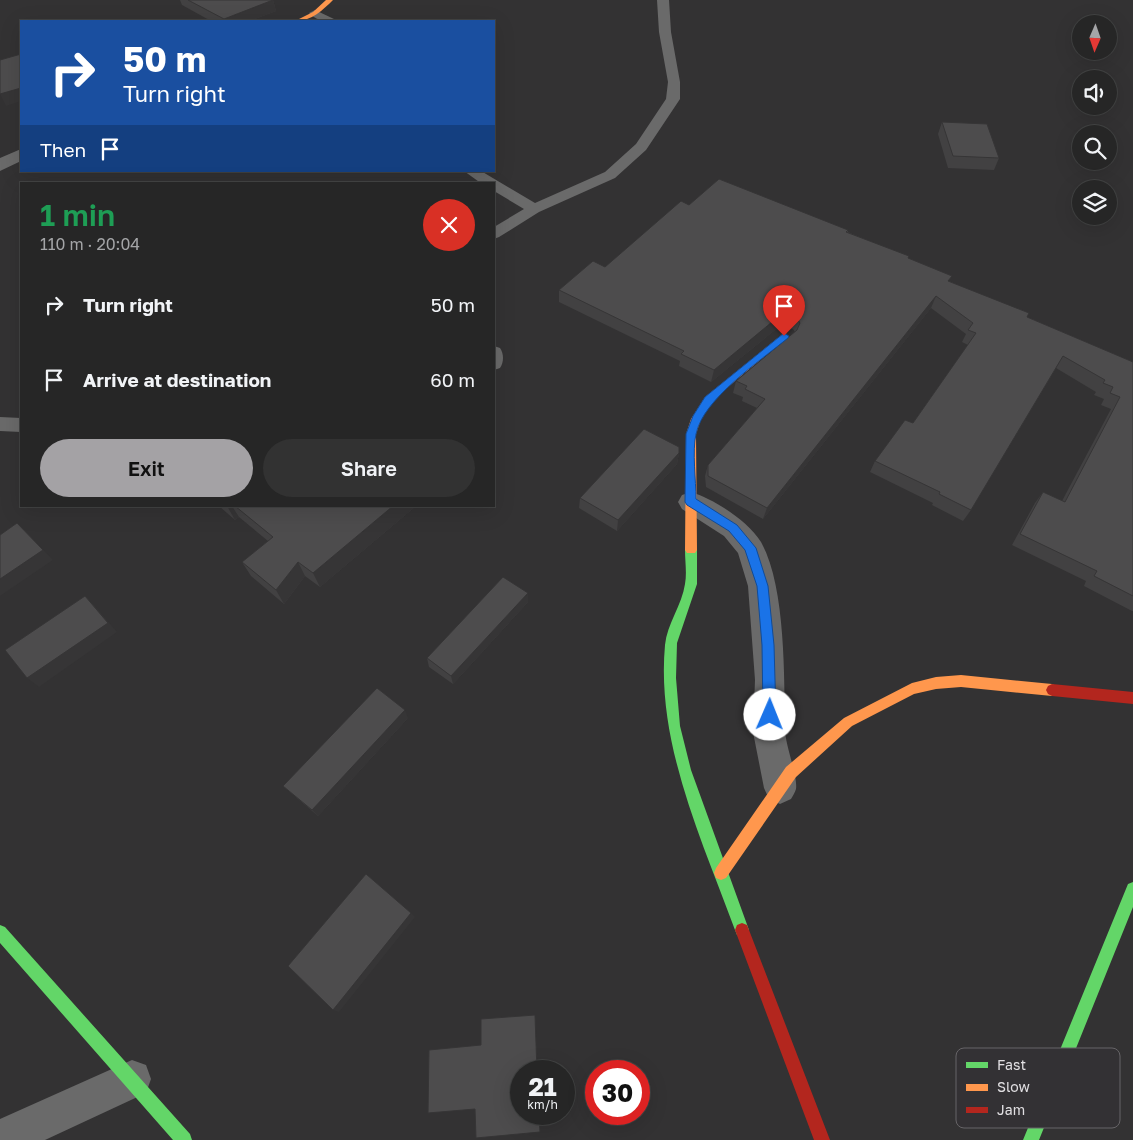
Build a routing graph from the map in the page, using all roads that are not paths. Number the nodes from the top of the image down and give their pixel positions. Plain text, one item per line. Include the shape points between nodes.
1 (330, 0) edge
2 (662, 0) edge
3 (315, 13) junction
4 (300, 20) edge
5 (328, 20) edge
6 (20, 155) edge
7 (0, 165) edge
8 (473, 172) edge
9 (490, 182) edge
10 (495, 185) edge
11 (534, 210) junction
12 (495, 233) edge
13 (784, 336) dead end
14 (0, 424) edge
15 (20, 425) edge
16 (690, 502) junction
17 (1133, 698) edge
18 (780, 788) junction
19 (721, 873) junction
20 (1133, 889) edge
21 (0, 932) edge
22 (1068, 1048) edge
23 (132, 1079) junction
24 (1036, 1128) edge
25 (0, 1140) edge
26 (184, 1140) edge
27 (822, 1140) edge
28 (1031, 1140) edge

1 - 3 street
2 - 11 lane via 674,82 673,99 641,148 610,175
3 - 4 street
3 - 5 lane
6 - 7 street
8 - 9 lane
10 - 11 lane
11 - 12 lane
13 - 16 street via 708,399 696,418 691,434
14 - 15 lane
16 - 18 street via 733,528 750,548 762,586 770,680 770,732
16 - 19 street via 691,584 671,643 670,698 684,770
17 - 18 street via 961,681 912,689 848,722 791,772
18 - 19 street
19 - 27 street
20 - 22 street
21 - 23 street
23 - 25 street
23 - 26 street
24 - 28 street

